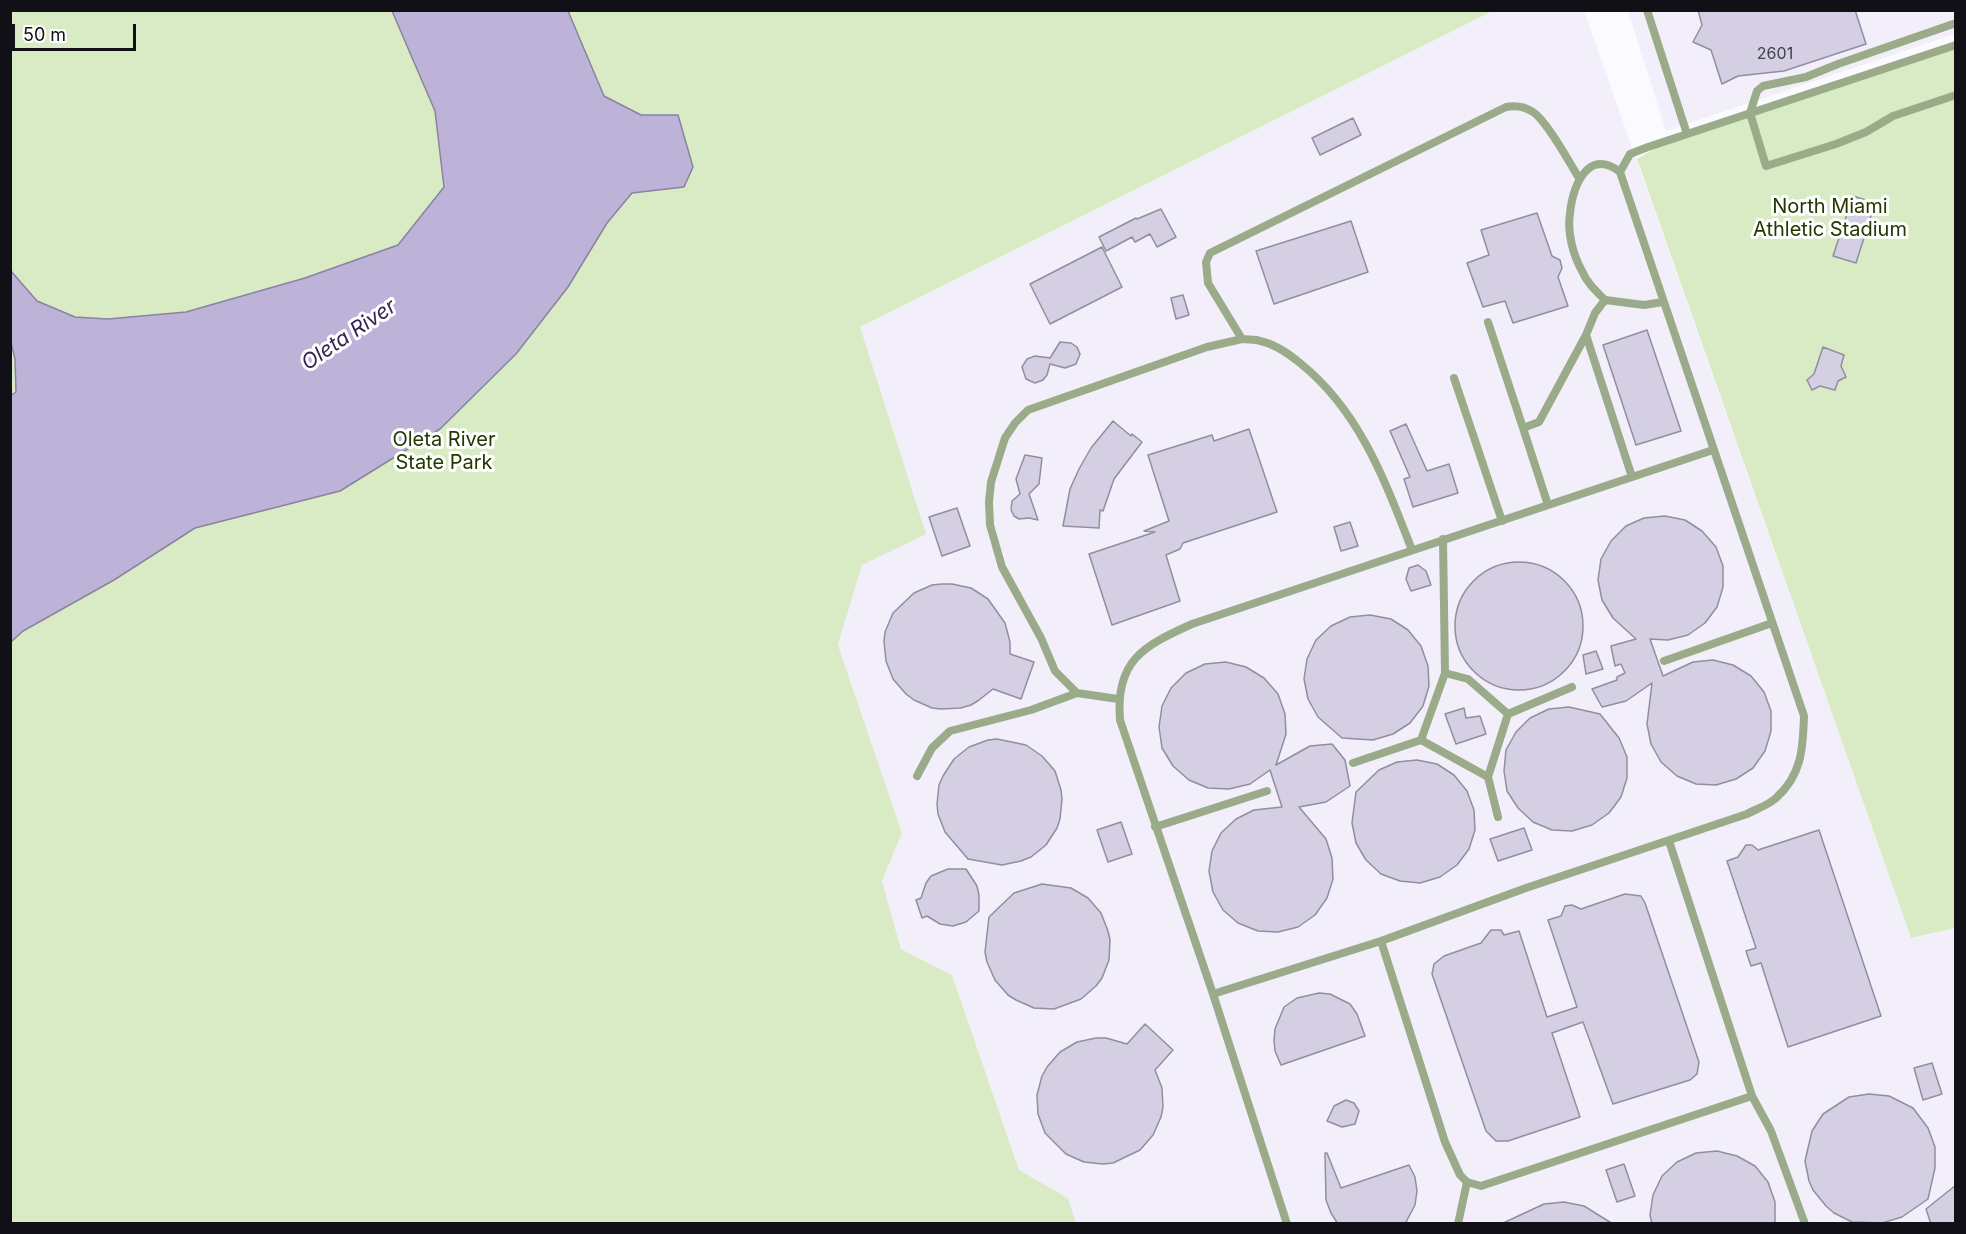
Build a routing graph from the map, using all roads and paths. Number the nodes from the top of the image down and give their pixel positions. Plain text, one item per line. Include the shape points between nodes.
1 (1647, 10) edge
2 (1956, 23) edge
3 (1956, 45) edge
4 (1956, 95) edge
5 (1750, 113) junction
6 (1687, 134) junction
7 (1620, 172) junction
8 (1579, 178) junction
9 (1605, 300) junction
10 (1663, 302) junction
11 (1488, 322) dead end
12 (1586, 335) junction
13 (1242, 339) junction
14 (1454, 378) dead end
15 (1522, 428) junction
16 (1713, 450) junction
17 (1632, 477) junction
18 (1548, 505) junction
19 (1502, 521) junction
20 (1443, 540) junction
21 (1412, 550) junction
22 (1772, 623) junction
23 (1664, 661) dead end
24 (1445, 673) junction
25 (1572, 687) dead end
26 (1077, 693) junction
27 (1118, 699) junction
28 (1508, 714) junction
29 (1421, 740) junction
30 (1353, 764) dead end
31 (917, 776) dead end
32 (1488, 777) junction
33 (1267, 791) dead end
34 (1498, 817) dead end
35 (1155, 827) junction
36 (1669, 841) junction
37 (1381, 941) junction
38 (1213, 994) junction
39 (1752, 1096) junction
40 (1467, 1182) junction
41 (1287, 1224) edge
42 (1458, 1224) edge
43 (1805, 1224) edge

1 - 6 lane
2 - 5 lane via 1806,77 1763,86 1757,91
3 - 5 lane
4 - 5 lane via 1893,116 1836,144 1766,166
5 - 6 lane
6 - 7 lane via 1630,154
7 - 8 lane via 1601,164
7 - 10 lane
8 - 9 lane via 1570,213 1571,238 1582,273
8 - 13 lane via 1534,112 1516,105 1506,107 1210,253 1206,262 1208,283
9 - 10 lane via 1644,305
9 - 12 lane
10 - 16 lane
11 - 15 lane
12 - 15 lane via 1539,422
12 - 17 lane
13 - 21 lane via 1260,340 1293,357 1339,402 1370,448
13 - 26 lane via 1207,346 1028,410 1005,438 991,482 990,525 1002,567 1055,671
14 - 19 lane
15 - 18 lane
16 - 17 lane
16 - 22 lane
17 - 18 lane
18 - 19 lane
19 - 20 lane
20 - 21 lane
20 - 24 lane
21 - 27 lane via 1161,638 1142,651 1126,672
22 - 23 lane
22 - 36 lane via 1804,716 1803,751 1794,776 1776,799 1747,814
24 - 28 lane via 1468,679
24 - 29 lane
25 - 28 lane
26 - 27 lane
26 - 31 lane via 1031,710 950,731 932,748
27 - 35 lane via 1120,720
28 - 32 lane
29 - 30 lane
29 - 32 lane
32 - 34 lane
33 - 35 lane
35 - 38 lane
36 - 37 lane
36 - 39 lane
37 - 38 lane
37 - 40 lane via 1444,1142
38 - 41 lane
39 - 40 lane via 1481,1186
39 - 43 lane via 1771,1131
40 - 42 lane

